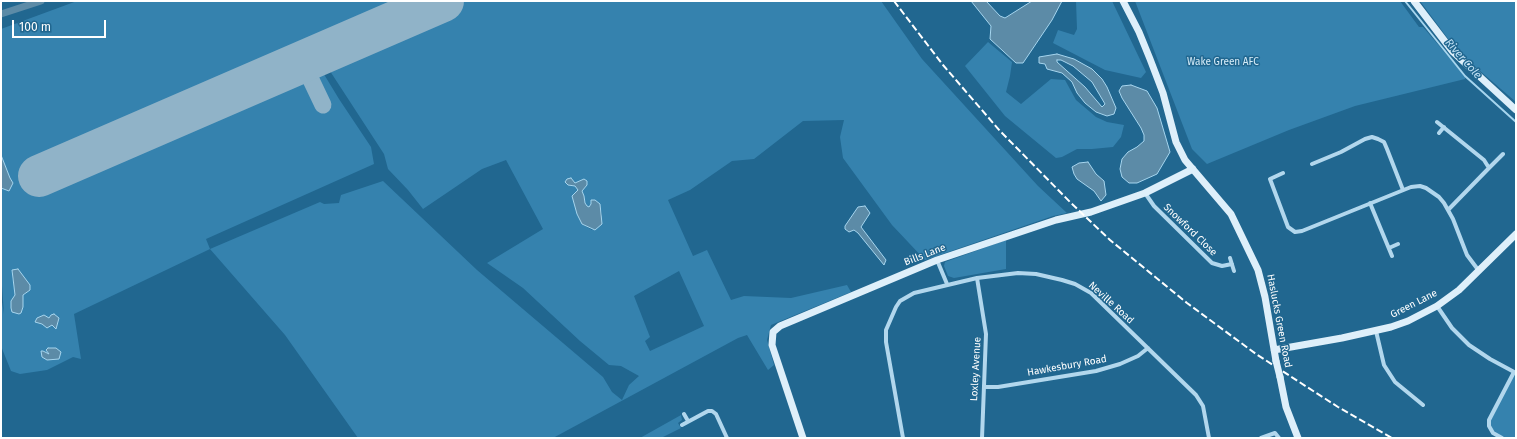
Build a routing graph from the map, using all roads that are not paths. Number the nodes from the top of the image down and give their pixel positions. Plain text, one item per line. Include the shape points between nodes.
1 (1123, 1) edge
2 (1414, 1) edge
3 (1516, 110) edge
4 (1437, 122) dead end
5 (1444, 127) junction
6 (1439, 134) dead end
7 (1503, 154) dead end
8 (1312, 164) dead end
9 (1489, 168) junction
10 (1193, 169) junction
11 (1283, 173) dead end
12 (1403, 190) junction
13 (1144, 193) junction
14 (1370, 203) junction
15 (1448, 210) junction
16 (1516, 234) edge
17 (1398, 244) dead end
18 (1389, 248) junction
19 (1392, 256) dead end
20 (1230, 258) dead end
21 (937, 260) junction
22 (1232, 264) junction
23 (1234, 271) dead end
24 (1480, 271) junction
25 (978, 278) junction
26 (947, 284) junction
27 (1437, 306) junction
28 (1376, 331) junction
29 (1148, 348) junction
30 (1274, 350) junction
31 (1515, 373) edge
32 (984, 387) junction
33 (1423, 405) dead end
34 (684, 414) dead end
35 (688, 421) junction
36 (682, 425) dead end
37 (727, 438) edge
38 (803, 438) edge
39 (903, 438) edge
40 (982, 438) edge
41 (1209, 438) edge
42 (1261, 438) edge
43 (1278, 438) edge
44 (1298, 438) edge
45 (1502, 438) edge

1 - 10 street, Haslucks Green Road via 1139,32 1163,93 1176,142
2 - 3 street via 1453,52
4 - 5 street
5 - 6 street
5 - 9 street via 1484,160
7 - 9 street
8 - 12 street via 1372,137 1384,142
9 - 15 street
10 - 13 street, Bills Lane
10 - 30 street, Haslucks Green Road via 1231,214 1250,251 1265,296
11 - 14 street via 1270,180 1288,227 1295,232
12 - 14 street
12 - 15 street via 1415,186 1426,188 1439,197
13 - 21 street, Bills Lane
13 - 22 street, Snowford Close via 1212,263 1222,266
14 - 18 street
15 - 24 street via 1468,255
16 - 24 street, Green Lane
17 - 18 street
18 - 19 street
20 - 22 street, Snowford Close
21 - 26 street
21 - 38 street, Bills Lane via 780,326 773,332 772,345
22 - 23 street, Snowford Close
24 - 27 street, Green Lane
25 - 26 street, Neville Road
25 - 29 street, Neville Road via 1018,273 1036,274 1076,284 1091,293
25 - 32 street, Loxley Avenue via 986,334
26 - 39 street, Neville Road via 914,293 900,301 886,330
27 - 28 street, Green Lane via 1397,326
27 - 31 street via 1452,328 1469,345
28 - 30 street, Green Lane
28 - 33 street via 1384,365 1395,382
29 - 32 street, Hawkesbury Road via 1120,364 1096,371
29 - 41 street, Neville Road via 1196,395 1202,406
30 - 44 street, Haslucks Green Road, bridge via 1286,407
31 - 45 street via 1489,420 1489,426 1494,433
32 - 40 street, Loxley Avenue
34 - 35 street
35 - 36 street
35 - 37 street via 712,411 716,414
42 - 43 street via 1275,433

